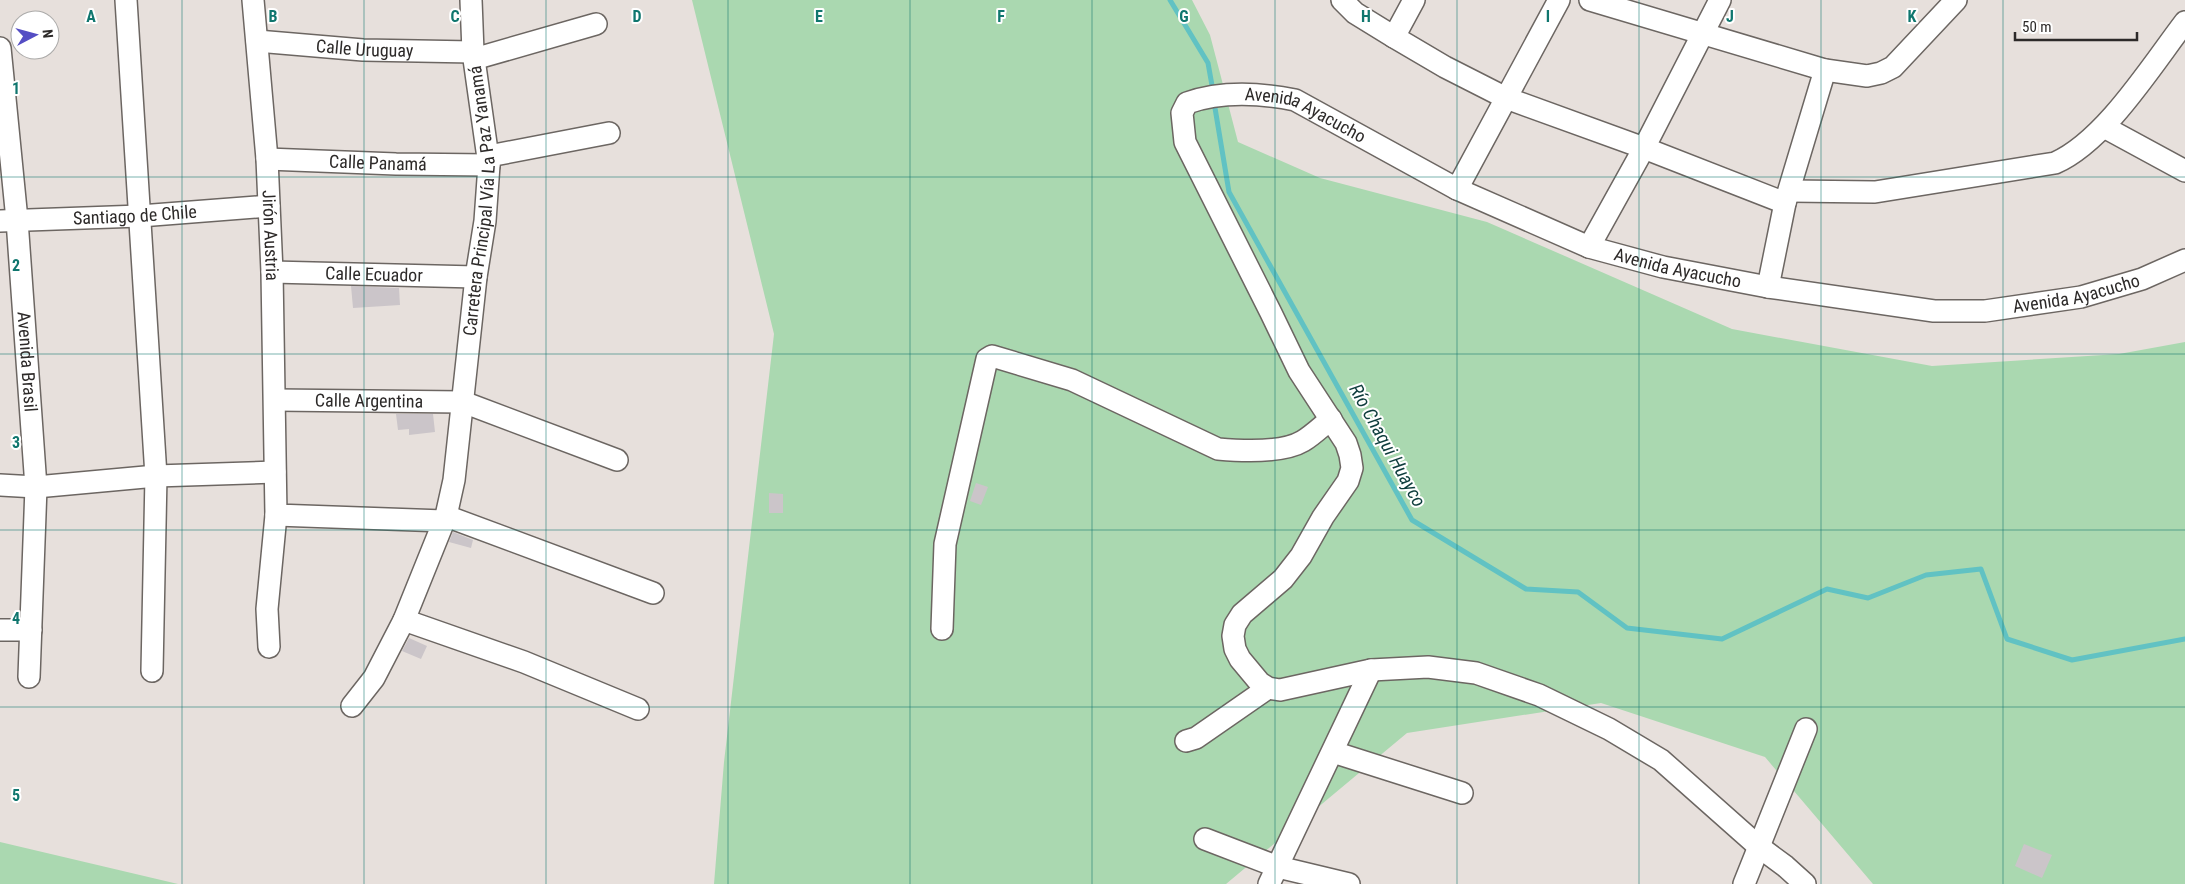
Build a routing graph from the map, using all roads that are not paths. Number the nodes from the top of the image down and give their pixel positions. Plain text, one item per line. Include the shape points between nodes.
1 (126, 0) edge
2 (254, 0) edge
3 (471, 0) edge
4 (1342, 0) edge
5 (1414, 0) edge
6 (1559, 0) edge
7 (1590, 0) edge
8 (1720, 0) edge
9 (1956, 0) edge
10 (2185, 22) edge
11 (596, 24) dead end
12 (1704, 33) junction
13 (1394, 37) junction
14 (257, 41) junction
15 (0, 48) edge
16 (473, 55) junction
17 (1825, 70) junction
18 (1506, 98) junction
19 (2104, 127) junction
20 (609, 132) dead end
21 (1644, 148) junction
22 (266, 159) junction
23 (489, 160) junction
24 (2185, 171) edge
25 (1457, 188) junction
26 (1787, 197) junction
27 (269, 206) junction
28 (140, 216) junction
29 (9, 220) edge
30 (1589, 247) junction
31 (2185, 260) edge
32 (272, 272) junction
33 (476, 277) junction
34 (1768, 287) junction
35 (275, 400) junction
36 (463, 402) junction
37 (1331, 419) junction
38 (617, 460) dead end
39 (275, 472) junction
40 (156, 476) junction
41 (0, 485) edge
42 (36, 487) junction
43 (276, 515) junction
44 (445, 518) junction
45 (653, 593) dead end
46 (404, 620) junction
47 (942, 629) dead end
48 (0, 630) edge
49 (31, 630) junction
50 (269, 647) dead end
51 (1371, 670) junction
52 (152, 671) dead end
53 (28, 678) dead end
54 (1268, 688) junction
55 (352, 706) dead end
56 (638, 710) dead end
57 (1806, 729) dead end
58 (1186, 741) dead end
59 (1333, 752) junction
60 (1462, 793) dead end
61 (1205, 839) dead end
62 (1758, 846) junction
63 (1274, 875) edge
64 (1349, 884) edge
65 (1744, 884) edge
66 (1805, 884) edge

1 - 28 street
2 - 14 street, Jirón Austria
3 - 16 street, Carretera Principal Vía La Paz Yanamá
4 - 13 street via 1354,13
5 - 13 street
6 - 18 street
7 - 12 street
8 - 12 street
9 - 17 street via 1893,67 1867,76
10 - 19 street
11 - 16 street, Calle Uruguay
12 - 17 street
12 - 21 street
13 - 18 street
14 - 16 street, Calle Uruguay
14 - 22 street, Jirón Austria
15 - 29 street, Avenida Brasil
16 - 23 street, Carretera Principal Vía La Paz Yanamá
17 - 26 street
18 - 21 street
18 - 25 street
19 - 24 street
19 - 26 street via 2070,157 2055,163 1875,192
20 - 23 street, Calle Panamá
21 - 26 street
21 - 30 street
22 - 23 street, Calle Panamá via 396,164
22 - 27 street, Jirón Austria
23 - 33 street, Carretera Principal Vía La Paz Yanamá via 485,221
25 - 30 street, Avenida Ayacucho
25 - 37 street, Avenida Ayacucho via 1295,100 1266,94 1235,95 1197,100 1187,104 1182,113 1184,142 1299,371
26 - 34 street
27 - 28 street, Santiago de Chile
27 - 32 street, Jirón Austria
28 - 29 street, Santiago de Chile
28 - 40 street
29 - 42 street, Avenida Brasil
30 - 34 street, Avenida Ayacucho via 1663,267
31 - 34 street, Avenida Ayacucho via 2142,279 2082,298 1985,311 1934,311
32 - 33 street, Calle Ecuador
32 - 35 street, Jirón Austria
33 - 36 street, Carretera Principal Vía La Paz Yanamá
35 - 36 street, Calle Argentina
35 - 39 street, Jirón Austria
36 - 38 street
36 - 44 street, Carretera Principal Vía La Paz Yanamá via 454,480
37 - 47 street via 1294,445 1236,451 1218,449 1072,380 992,356 987,359 945,544
37 - 54 street via 1350,455 1352,468 1348,482 1283,579 1242,614 1235,625 1235,649 1255,677
39 - 40 street
39 - 43 street, Jirón Austria
40 - 42 street
40 - 52 street
41 - 42 street
42 - 49 street, Avenida Brasil
43 - 44 street
43 - 50 street, Jirón Austria via 267,609
44 - 45 street
44 - 46 street, Carretera Principal Vía La Paz Yanamá
46 - 55 street, Carretera Principal Vía La Paz Yanamá via 374,678
46 - 56 street via 524,662
48 - 49 street
49 - 53 street, Avenida Brasil
51 - 54 street via 1298,688
51 - 59 street
51 - 62 street via 1428,667 1476,672 1539,695 1609,728 1661,760
54 - 58 street via 1196,738
57 - 62 street
59 - 60 street
59 - 63 street
61 - 63 street
62 - 65 street
62 - 66 street
63 - 64 street

